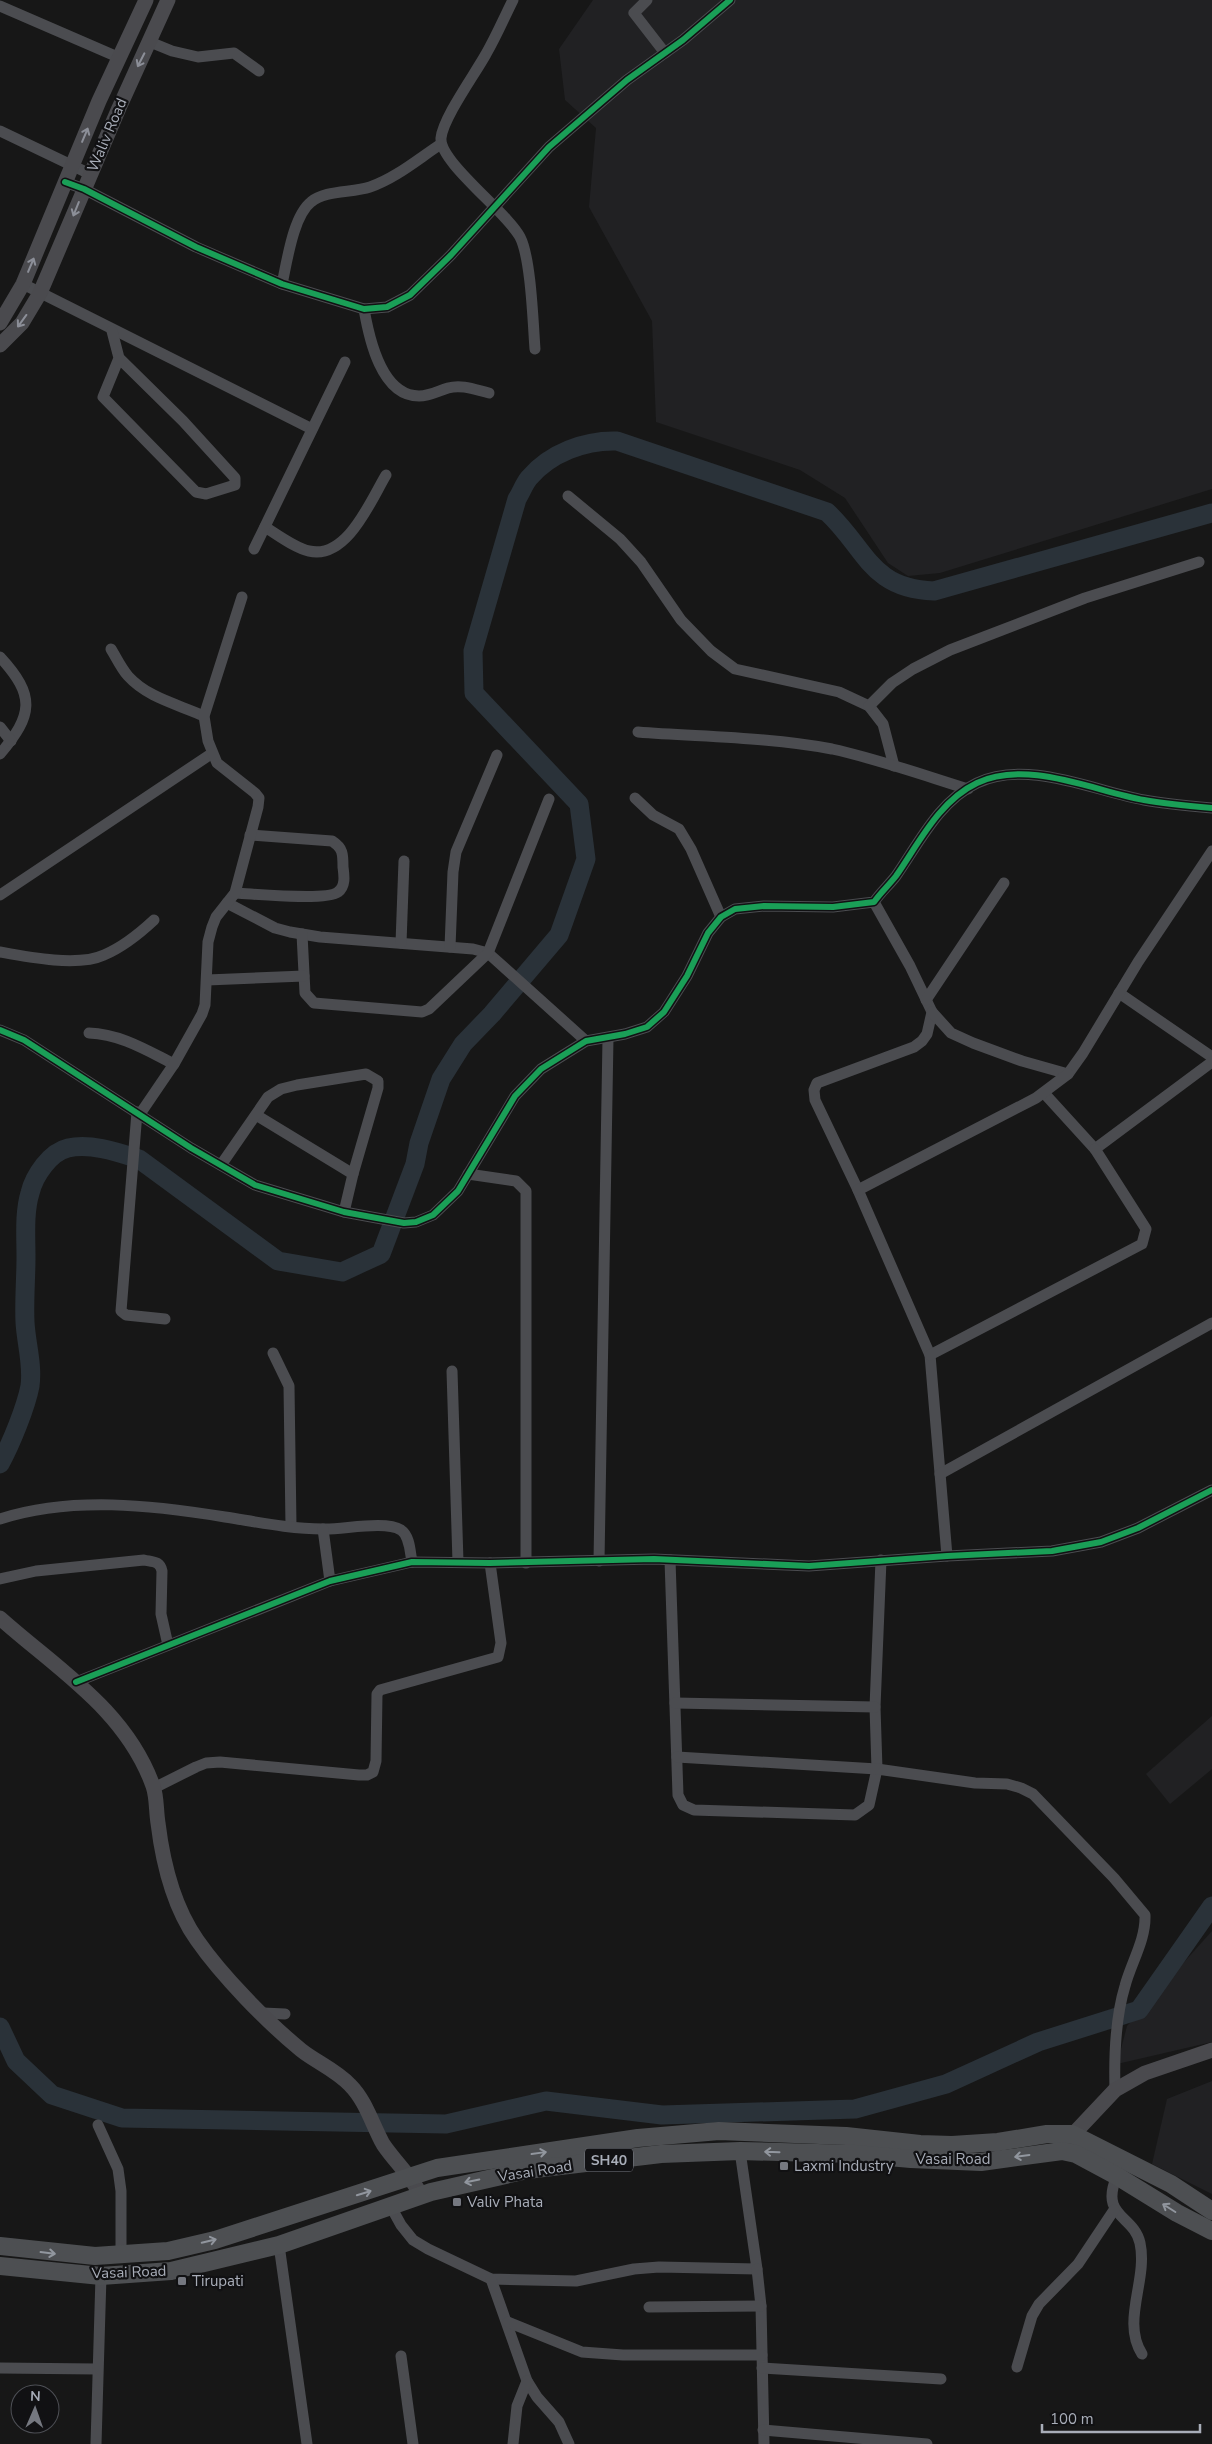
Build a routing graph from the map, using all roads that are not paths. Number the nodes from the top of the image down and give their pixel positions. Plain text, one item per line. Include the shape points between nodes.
1 (146, 0) edge
2 (168, 0) edge
3 (513, 0) edge
4 (647, 0) edge
5 (730, 0) edge
6 (0, 6) edge
7 (150, 42) junction
8 (665, 53) junction
9 (120, 58) junction
10 (259, 71) dead end
11 (0, 132) edge
12 (441, 144) junction
13 (71, 166) junction
14 (90, 174) junction
15 (65, 182) junction
16 (84, 188) junction
17 (495, 207) junction
18 (23, 284) junction
19 (282, 284) junction
20 (40, 293) junction
21 (364, 309) junction
22 (0, 323) edge
23 (112, 330) junction
24 (0, 345) edge
25 (534, 349) dead end
26 (119, 358) junction
27 (345, 362) dead end
28 (489, 393) dead end
29 (312, 429) junction
30 (386, 474) dead end
31 (568, 496) dead end
32 (265, 527) junction
33 (254, 549) dead end
34 (1199, 562) dead end
35 (242, 597) dead end
36 (111, 649) dead end
37 (0, 657) edge
38 (869, 706) junction
39 (204, 716) junction
40 (0, 727) edge
41 (638, 732) dead end
42 (11, 741) junction
43 (0, 754) edge
44 (211, 754) junction
45 (497, 755) dead end
46 (894, 766) junction
47 (968, 789) junction
48 (635, 798) dead end
49 (548, 799) dead end
50 (1212, 808) edge
51 (250, 835) junction
52 (1212, 851) edge
53 (404, 861) dead end
54 (1004, 883) dead end
55 (235, 893) junction
56 (0, 895) edge
57 (874, 902) junction
58 (227, 903) junction
59 (721, 916) junction
60 (154, 920) dead end
61 (302, 934) junction
62 (401, 943) junction
63 (450, 947) junction
64 (0, 952) edge
65 (488, 953) junction
66 (304, 976) junction
67 (207, 980) junction
68 (1118, 993) junction
69 (926, 1000) junction
70 (932, 1012) junction
71 (0, 1030) edge
72 (90, 1033) dead end
73 (608, 1038) junction
74 (586, 1041) junction
75 (1212, 1057) edge
76 (1212, 1062) edge
77 (174, 1064) junction
78 (1068, 1074) junction
79 (1044, 1093) junction
80 (138, 1113) junction
81 (256, 1114) junction
82 (1095, 1149) junction
83 (221, 1165) junction
84 (353, 1174) junction
85 (468, 1174) junction
86 (858, 1190) junction
87 (344, 1212) junction
88 (165, 1319) dead end
89 (1212, 1323) edge
90 (274, 1353) dead end
91 (930, 1355) junction
92 (452, 1371) dead end
93 (940, 1474) junction
94 (1212, 1490) edge
95 (0, 1519) edge
96 (292, 1526) junction
97 (322, 1530) junction
98 (947, 1556) junction
99 (670, 1560) junction
100 (881, 1560) junction
101 (600, 1561) junction
102 (412, 1562) junction
103 (458, 1562) junction
104 (526, 1563) junction
105 (490, 1564) junction
106 (0, 1579) edge
107 (330, 1581) junction
108 (0, 1618) edge
109 (168, 1646) junction
110 (76, 1682) junction
111 (674, 1703) junction
112 (875, 1707) junction
113 (676, 1757) junction
114 (877, 1769) junction
115 (154, 1788) junction
116 (263, 2013) junction
117 (285, 2014) dead end
118 (1212, 2050) edge
119 (1115, 2090) junction
120 (98, 2125) dead end
121 (1072, 2134) junction
122 (740, 2151) junction
123 (1059, 2151) junction
124 (1117, 2176) junction
125 (412, 2178) junction
126 (421, 2195) junction
127 (390, 2205) junction
128 (1114, 2210) junction
129 (1212, 2211) edge
130 (1212, 2231) edge
131 (279, 2245) junction
132 (0, 2246) edge
133 (122, 2256) junction
134 (0, 2266) edge
135 (757, 2269) junction
136 (101, 2276) junction
137 (491, 2278) junction
138 (761, 2306) junction
139 (649, 2307) dead end
140 (508, 2322) junction
141 (1142, 2354) dead end
142 (762, 2355) junction
143 (401, 2356) dead end
144 (1017, 2367) dead end
145 (0, 2368) edge
146 (762, 2368) junction
147 (97, 2369) junction
148 (941, 2379) dead end
149 (527, 2381) junction
150 (763, 2430) junction
151 (96, 2444) edge
152 (307, 2444) edge
153 (414, 2444) edge
154 (513, 2444) edge
155 (570, 2444) edge
156 (764, 2444) edge
157 (926, 2444) edge

1 - 9 street, Waliv Road
2 - 7 street, Waliv Road
3 - 12 street via 448,119
4 - 8 street via 634,13
5 - 8 street
6 - 9 street
7 - 10 street via 172,52 198,57 234,54
7 -> 14 street, Waliv Road
8 - 17 street via 627,80 549,146
13 -> 9 street, Waliv Road
11 - 13 street
12 - 17 street via 454,164
12 - 19 street via 393,178 311,202 301,214
13 - 14 street
13 - 15 street, Waliv Road
14 - 16 street, Waliv Road
15 - 16 street
18 -> 15 street, Waliv Road
16 - 19 street via 196,247
16 -> 20 street, Waliv Road
17 - 21 street via 410,295 387,307
17 - 25 street via 521,238 531,297
18 - 20 street
18 - 22 street, Waliv Road
19 - 21 street
20 - 23 street
20 -> 24 street, Waliv Road via 22,323
21 - 28 street via 369,339 377,358 396,387 407,395 433,394 463,386
23 - 26 street
23 - 29 street
26 - 26 street via 103,397 196,492 206,494 236,485 234,478 183,421
27 - 29 street
29 - 32 street
30 - 32 street via 351,536 325,552 309,552
31 - 38 street via 620,539 641,562 681,620 711,651 735,669 839,692
32 - 33 street
34 - 38 street via 1085,598 950,650 912,669
35 - 39 street
36 - 39 street via 127,675 143,689 160,700
37 - 42 street via 21,682 25,704 25,718
38 - 46 street via 883,724
39 - 44 street
40 - 42 street
41 - 46 street via 798,744
42 - 43 street
44 - 51 street via 217,764 259,798
44 - 56 street
45 - 63 street via 456,852
46 - 47 street
47 - 50 street via 978,782 1002,775 1040,776 1144,800
47 - 57 street via 932,822
48 - 59 street via 653,815 679,829
49 - 65 street
51 - 55 street
51 - 55 street via 332,841 343,852 344,884 333,895
52 - 68 street
53 - 62 street
54 - 69 street
55 - 58 street
57 - 59 street via 833,907 764,906 735,909
57 - 69 street
58 - 61 street via 275,928
58 - 67 street via 216,917 208,942
59 - 73 street via 664,1012 647,1027
60 - 64 street via 125,944 102,956 43,960
61 - 62 street
61 - 66 street
62 - 63 street
63 - 65 street
65 - 66 street via 439,1001 422,1012 314,1003 304,993
65 - 74 street
66 - 67 street
67 - 77 street via 202,1014
68 - 75 street
68 - 78 street
69 - 70 street
70 - 78 street via 951,1033 1022,1061
70 - 86 street via 927,1034 914,1047 823,1080 814,1090 815,1100
71 - 80 street via 24,1040
72 - 77 street via 121,1038
73 - 74 street
73 - 101 street
74 - 85 street via 541,1069 514,1096
76 - 82 street
77 - 80 street
78 - 79 street
79 - 82 street
79 - 86 street
80 - 83 street
80 - 88 street via 120,1311 126,1315
81 - 83 street
81 - 84 street
81 - 84 street via 268,1097 281,1089 366,1074 374,1076 378,1088
82 - 91 street via 1146,1229 1142,1244
83 - 87 street via 255,1185
84 - 87 street
85 - 87 street via 458,1192 433,1215 416,1222 404,1224
85 - 104 street via 516,1181 526,1191
86 - 91 street
89 - 93 street
90 - 96 street via 290,1386
91 - 93 street
92 - 103 street
93 - 98 street
94 - 98 street via 1138,1528 1101,1542 1052,1551
95 - 96 street via 26,1511 147,1505
96 - 97 street
97 - 102 street via 374,1526 400,1529 408,1542
97 - 107 street
98 - 100 street
99 - 100 street via 809,1566
99 - 101 street
99 - 111 street
100 - 112 street
101 - 104 street
102 - 103 street
102 - 107 street
103 - 105 street
104 - 105 street
105 - 115 street via 501,1643 498,1657 380,1690 377,1694 373,1772 358,1775 206,1763
106 - 109 street via 36,1571 144,1560 156,1562 162,1571 161,1614
107 - 109 street
108 - 110 street
109 - 110 street
110 - 115 street via 107,1710 125,1732 143,1761
111 - 112 street
111 - 113 street
112 - 114 street
113 - 114 street
113 - 114 street via 678,1795 683,1805 694,1810 855,1815 869,1805
114 - 119 street via 975,1783 1007,1784 1033,1794 1145,1915 1142,1936 1124,1987 1116,2039
115 - 116 street via 168,1878 183,1915 214,1963
116 - 117 street
116 - 125 street via 302,2050 348,2082 390,2154
118 - 119 street via 1145,2073
119 - 121 street
120 - 133 street via 118,2169
121 - 123 street
125 -> 121 main road, Vasai Road / SH40 via 436,2168 638,2138 719,2130 952,2145
121 - 129 main road, Vasai Road / SH40 via 1171,2184
123 -> 122 main road, Vasai Road / SH40 via 981,2162
122 -> 126 main road, Vasai Road / SH40 via 661,2154 527,2170
122 - 135 street
123 - 124 main road, Vasai Road / SH40 via 1076,2154
124 - 128 street via 1112,2196
130 -> 124 main road, Vasai Road / SH40
125 - 126 street
133 -> 125 main road, Vasai Road / SH40 via 168,2251 215,2240
126 - 127 main road, Vasai Road / SH40
127 - 131 main road, Vasai Road / SH40
127 - 137 street via 413,2240
128 - 141 street via 1140,2242 1134,2334
128 - 144 street via 1078,2264 1039,2304 1032,2316
131 - 136 main road, Vasai Road / SH40 via 171,2271
131 - 152 street
132 -> 133 main road, Vasai Road / SH40 via 55,2254
134 - 136 main road, Vasai Road / SH40
135 - 137 street via 659,2267 576,2281
135 - 138 street
136 - 147 street
137 - 140 street
138 - 139 street
138 - 142 street
140 - 142 street via 582,2352
140 - 149 street
142 - 146 street
143 - 153 street
145 - 147 street
146 - 148 street
146 - 150 street
147 - 151 street
149 - 154 street via 517,2406
149 - 155 street via 559,2422
150 - 156 street
150 - 157 street

